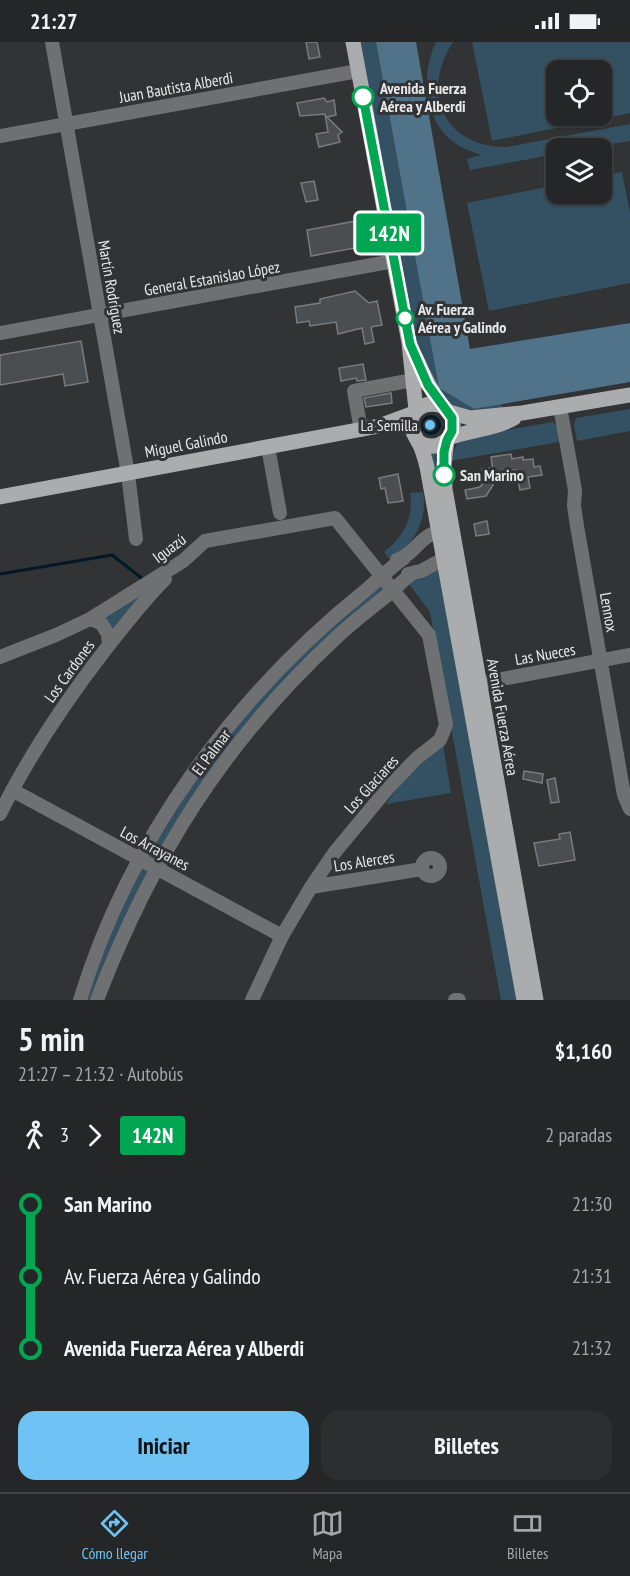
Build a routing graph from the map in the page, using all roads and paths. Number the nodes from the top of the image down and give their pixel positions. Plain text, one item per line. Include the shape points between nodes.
1 (52, 42) edge
2 (353, 42) edge
3 (358, 71) junction
4 (67, 124) junction
5 (0, 136) edge
6 (394, 261) junction
7 (100, 315) junction
8 (0, 333) edge
9 (410, 344) junction
10 (413, 380) junction
11 (630, 395) edge
12 (561, 406) junction
13 (445, 409) junction
14 (415, 411) junction
15 (522, 413) junction
16 (379, 426) junction
17 (362, 429) junction
18 (448, 439) junction
19 (416, 440) junction
20 (268, 447) junction
21 (128, 474) junction
22 (0, 497) edge
23 (280, 513) dead end
24 (446, 531) junction
25 (136, 539) dead end
26 (450, 555) junction
27 (183, 561) junction
28 (381, 577) junction
29 (393, 590) junction
30 (90, 619) junction
31 (110, 644) junction
32 (630, 655) edge
33 (0, 657) edge
34 (605, 660) junction
35 (473, 684) junction
36 (630, 782) edge
37 (12, 790) junction
38 (630, 809) edge
39 (0, 814) edge
40 (140, 859) junction
41 (156, 867) junction
42 (422, 869) dead end
43 (311, 887) junction
44 (517, 931) junction
45 (282, 936) junction
46 (80, 1000) edge
47 (97, 1000) edge
48 (252, 1000) edge
49 (524, 1000) edge
50 (536, 1000) edge

1 - 4 street, Martín Rodríguez
2 - 3 main road, Avenida Fuerza Aérea
3 - 4 street, Juan Bautista Alberdi
3 - 6 main road, Avenida Fuerza Aérea
4 - 5 street, Juan Bautista Alberdi
4 - 7 street, Martín Rodríguez
6 - 7 street, General Estanislao López
6 - 9 main road, Avenida Fuerza Aérea
7 - 8 street, General Estanislao López
7 - 21 street, Martín Rodríguez
9 - 10 main road, Avenida Fuerza Aérea
9 - 13 main road, Avenida Fuerza Aérea via 428,385
10 - 14 main road, Avenida Fuerza Aérea
10 - 17 street via 354,391
11 - 12 main road
12 - 15 main road
12 - 34 street, Lennox via 574,506
13 - 14 main road via 428,404
13 - 15 main road via 470,418
13 - 18 main road, Avenida Fuerza Aérea via 453,424
14 - 16 main road, Miguel Galindo
14 - 19 main road, Avenida Fuerza Aérea via 410,425
15 - 18 main road via 504,423
16 - 17 main road, Miguel Galindo
16 - 19 main road, Miguel Galindo
17 - 20 main road, Miguel Galindo
18 - 19 main road via 430,447
18 - 24 main road, Avenida Fuerza Aérea via 444,452
19 - 24 main road, Avenida Fuerza Aérea
20 - 21 main road, Miguel Galindo
20 - 23 street
21 - 22 main road, Miguel Galindo
21 - 25 street, Martín Rodríguez
24 - 26 main road, Avenida Fuerza Aérea
24 - 28 street, El Palmar via 425,537
26 - 29 street, El Palmar via 410,574
26 - 35 main road, Avenida Fuerza Aérea
27 - 28 street, Iguazú via 205,541 334,518
27 - 30 street, Iguazú
27 - 31 street, Los Cardones
28 - 29 street, Los Glaciares
28 - 40 street, El Palmar via 340,610 263,685 196,769
29 - 41 street, El Palmar via 313,659 249,729 211,778
29 - 43 street, Los Glaciares via 429,635 446,725 440,740 417,758 361,819
30 - 31 street via 101,623
30 - 33 street, Iguazú
31 - 37 street, Los Cardones via 74,690
32 - 34 street, Las Nueces
34 - 35 street, Las Nueces
34 - 36 street, Lennox
34 - 38 street, Lennox via 624,795
35 - 44 main road, Avenida Fuerza Aérea
37 - 39 street, Los Cardones
37 - 40 street, Los Arrayanes
40 - 41 street, Los Arrayanes
40 - 46 street, El Palmar via 98,948
41 - 45 street, Los Arrayanes
41 - 47 street, El Palmar
42 - 43 street, Los Alerces
43 - 45 street, Los Glaciares
44 - 49 main road, Avenida Fuerza Aérea
44 - 50 main road, Avenida Fuerza Aérea
45 - 48 street, Los Glaciares

